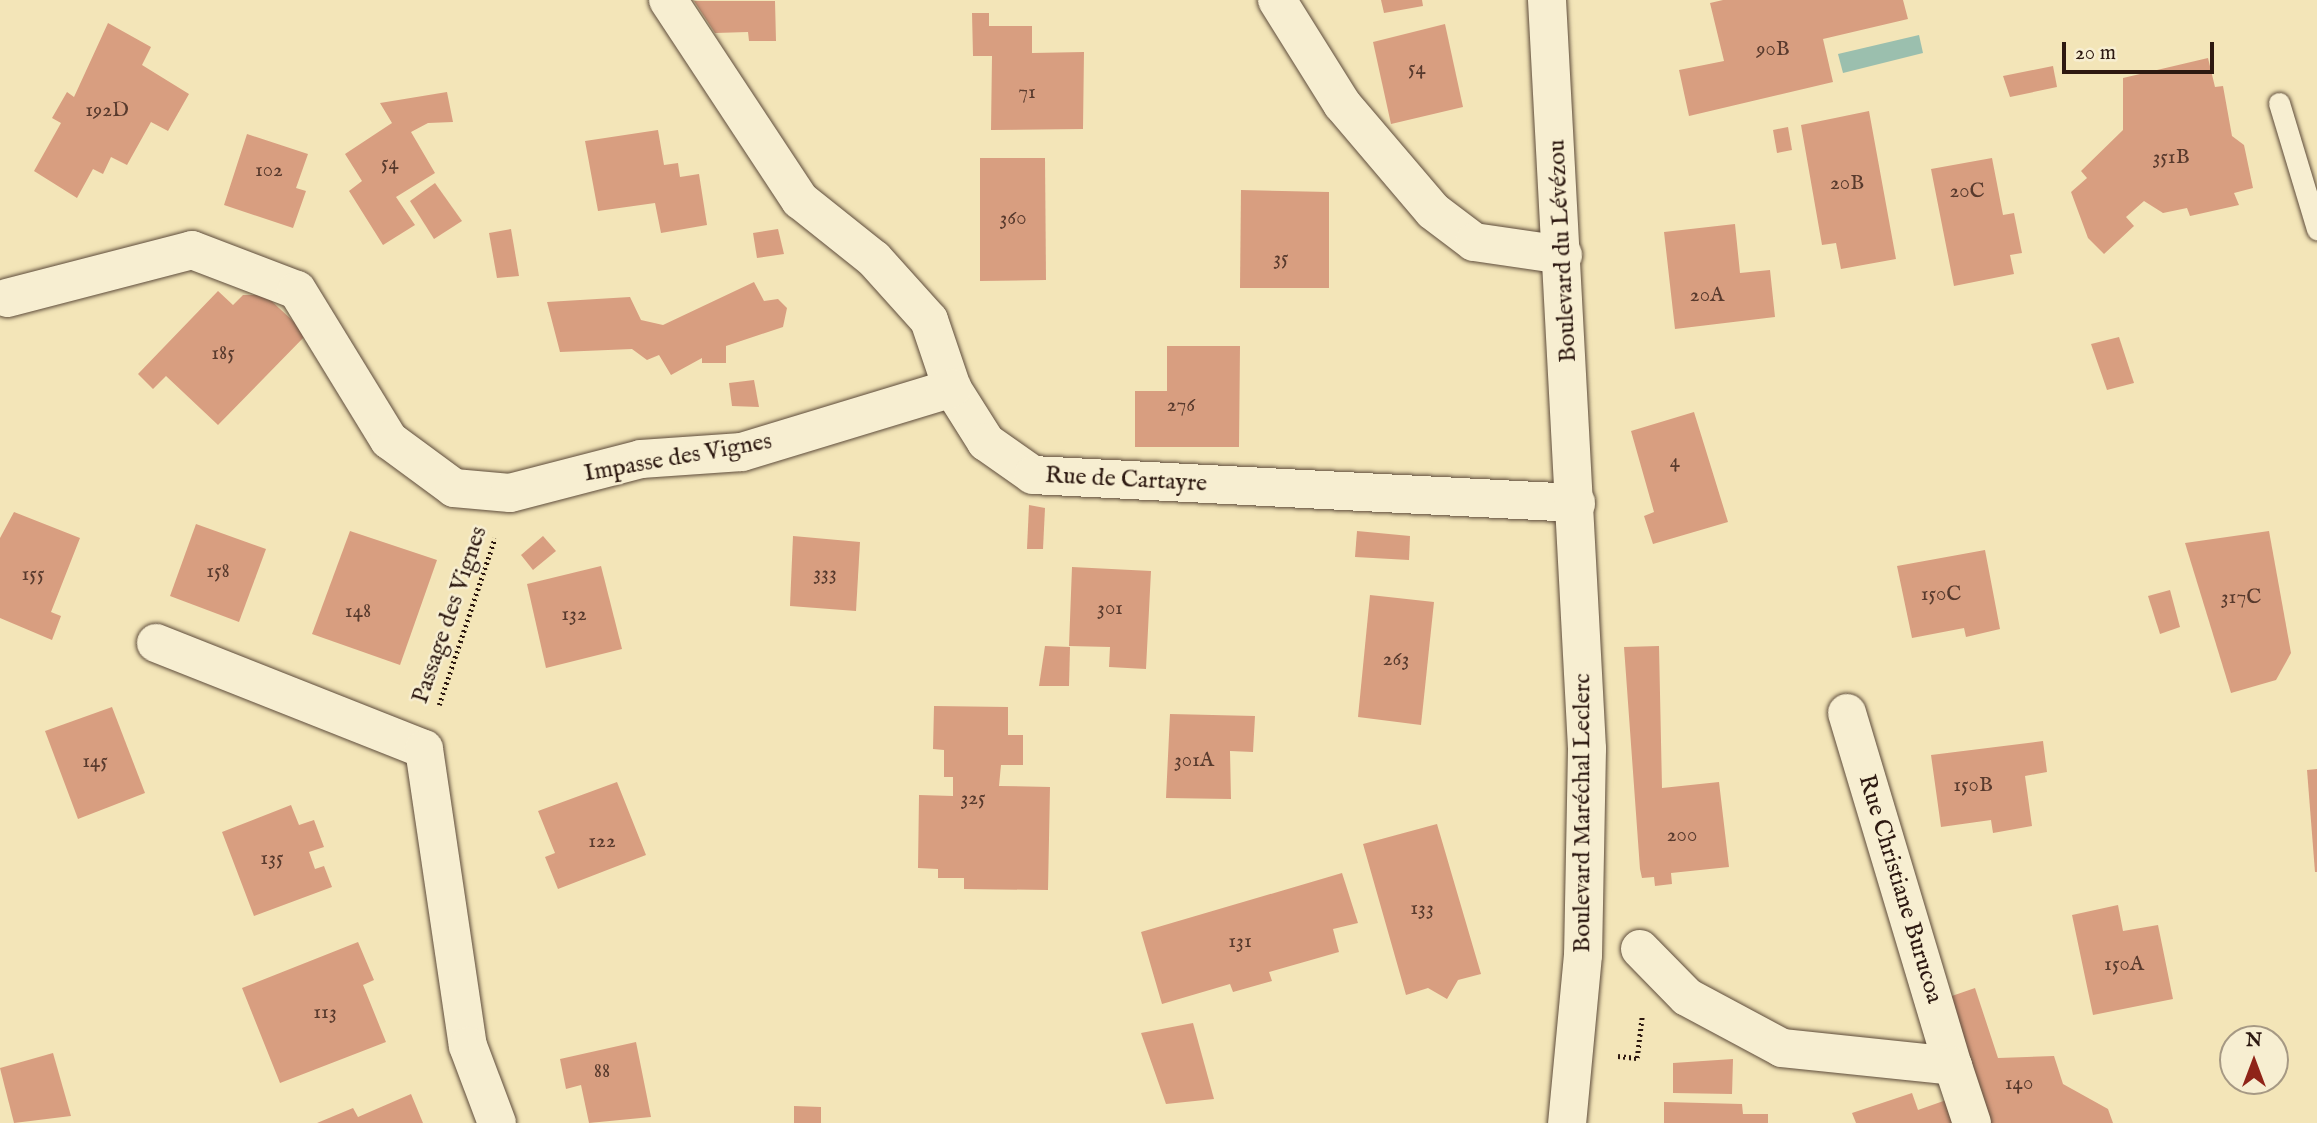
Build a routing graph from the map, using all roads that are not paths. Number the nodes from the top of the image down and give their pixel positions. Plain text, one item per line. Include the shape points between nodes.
1 (668, 0) edge
2 (1277, 0) edge
3 (1547, 0) edge
4 (2279, 103) dead end
5 (2317, 229) edge
6 (1563, 255) junction
7 (7, 298) dead end
8 (952, 388) junction
9 (1576, 503) junction
10 (156, 643) dead end
11 (1847, 713) dead end
12 (1640, 949) dead end
13 (1953, 1066) junction
14 (497, 1123) edge
15 (1567, 1123) edge
16 (1972, 1123) edge

1 - 8 street, Rue de Cartayre via 800,200 874,259 929,320
2 - 6 street via 1342,104 1433,211 1474,242
3 - 6 street, Boulevard du Lévézou
4 - 5 lane
6 - 9 street, Boulevard du Lévézou
7 - 8 street, Impasse des Vignes via 192,250 297,289 390,440 454,488 510,493 640,460 741,452
8 - 9 street, Rue de Cartayre via 986,442 1033,475
9 - 15 street, Boulevard Maréchal Leclerc via 1587,749 1583,955
10 - 14 street via 424,749 468,1046
11 - 13 street, Rue Christiane Burucoa
12 - 13 street via 1687,996 1782,1048
13 - 16 street, Rue Christiane Burucoa

